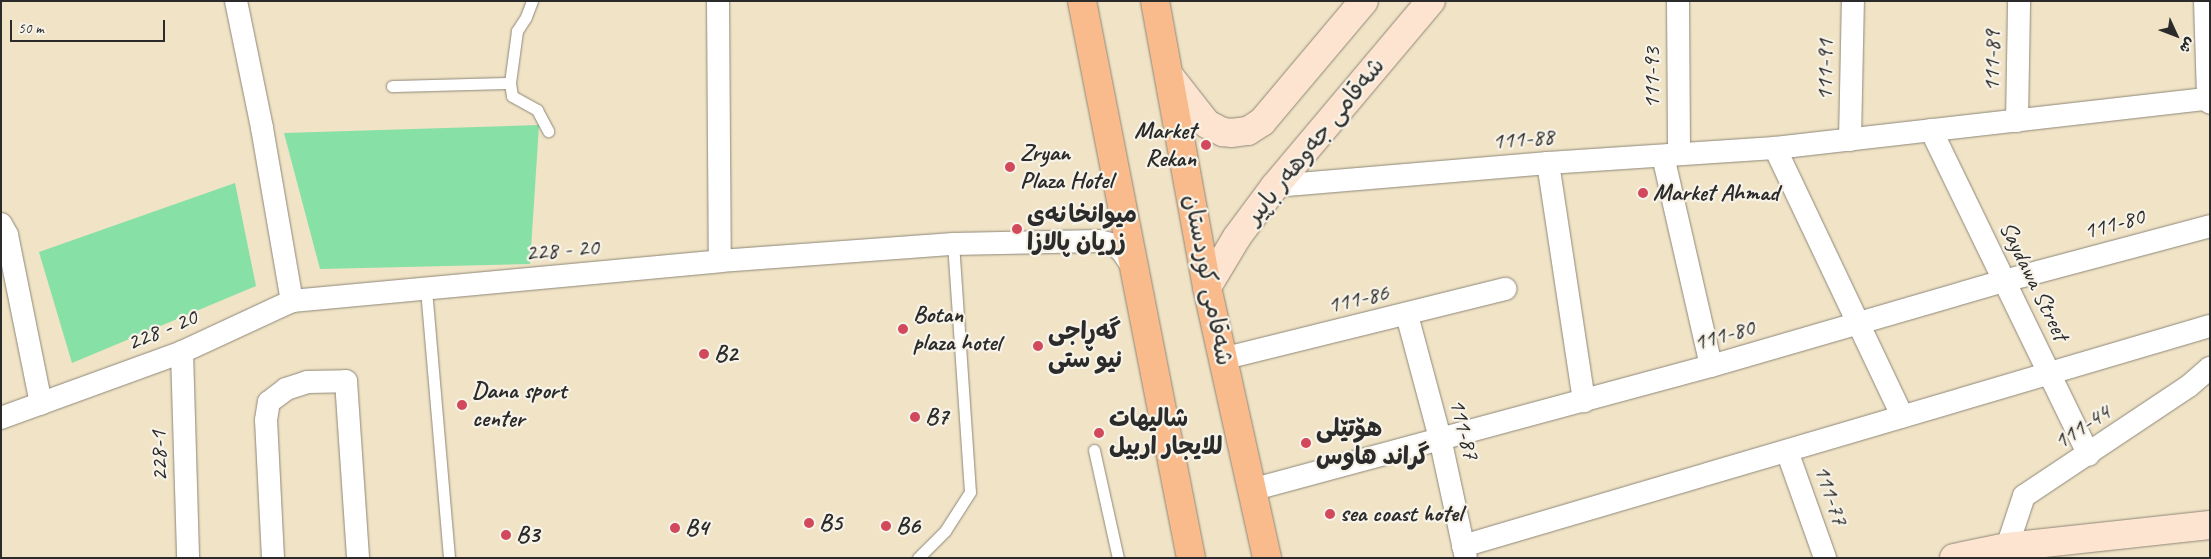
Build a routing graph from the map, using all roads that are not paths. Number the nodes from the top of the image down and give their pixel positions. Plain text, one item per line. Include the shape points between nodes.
1 (236, 1) edge
2 (532, 1) edge
3 (718, 1) edge
4 (1082, 1) edge
5 (1155, 1) edge
6 (1364, 1) edge
7 (1431, 1) edge
8 (1678, 1) edge
9 (1853, 1) edge
10 (2019, 1) edge
11 (2205, 1) edge
12 (1343, 14) edge
13 (1171, 78) junction
14 (510, 83) junction
15 (392, 86) dead end
16 (2209, 101) edge
17 (2017, 121) junction
18 (1931, 130) junction
19 (548, 131) dead end
20 (1850, 140) junction
21 (1775, 148) junction
22 (1671, 155) junction
23 (1548, 163) junction
24 (1275, 186) junction
25 (1, 224) edge
26 (2210, 226) edge
27 (953, 244) junction
28 (720, 262) junction
29 (1135, 272) junction
30 (2004, 281) junction
31 (1207, 287) junction
32 (426, 289) junction
33 (1505, 289) dead end
34 (292, 301) junction
35 (1407, 314) junction
36 (1860, 323) junction
37 (2210, 326) edge
38 (182, 352) junction
39 (1222, 359) junction
40 (1711, 366) junction
41 (2210, 368) edge
42 (2049, 373) junction
43 (1584, 401) junction
44 (41, 404) junction
45 (1902, 416) junction
46 (1, 418) edge
47 (1440, 438) junction
48 (1094, 450) dead end
49 (1787, 451) junction
50 (2088, 455) junction
51 (1252, 490) junction
52 (2210, 525) edge
53 (2007, 547) junction
54 (1465, 552) edge
55 (188, 558) edge
56 (273, 558) edge
57 (358, 558) edge
58 (449, 558) edge
59 (918, 558) edge
60 (1118, 558) edge
61 (1191, 558) edge
62 (1267, 558) edge
63 (1825, 558) edge
64 (1954, 558) edge

1 - 34 street
2 - 14 lane via 517,31
3 - 28 street
4 - 29 highway
5 - 13 highway, شەقامی کوردستان
6 - 12 main road
7 - 24 main road, شەقامی جەوهەر باپیر
8 - 22 street, 111-93
9 - 20 street, 111-91
10 - 17 street, 111-89
11 - 16 street
12 - 13 main road via 1262,122 1248,131 1231,133 1207,124
13 - 31 highway, شەقامی کوردستان
14 - 15 lane
14 - 19 lane via 512,96 537,110
16 - 17 street, 111-88
17 - 18 street, 111-88
18 - 20 street, 111-88
18 - 30 street, Saydawa Street
20 - 21 street, 111-88
21 - 22 street, 111-88
21 - 36 street
22 - 23 street, 111-88
22 - 40 street, 111-93
23 - 24 street, 111-88
23 - 43 street
24 - 31 main road, شەقامی جەوهەر باپیر via 1237,237
25 - 44 street via 7,235
26 - 30 street, 111-80
27 - 28 street, 228 - 20
27 - 29 street, 228 - 20 via 1087,240 1115,246 1128,256
27 - 59 lane via 970,492 945,531
28 - 32 street, 228 - 20
29 - 61 highway
30 - 36 street, 111-80
30 - 42 street, Saydawa Street
31 - 39 highway, شەقامی کوردستان
32 - 34 street, 228 - 20
32 - 58 lane
33 - 35 street, 111-86
34 - 38 street, 228 - 20
35 - 39 street, 111-86
35 - 47 street, 111-87
36 - 40 street, 111-80
36 - 45 street
37 - 42 street
38 - 44 street, 228 - 20
38 - 55 street, 228-1
39 - 51 highway, شەقامی کوردستان
40 - 43 street, 111-80
41 - 50 street, 111-44
42 - 45 street
42 - 50 street, Saydawa Street
43 - 47 street, 111-80
44 - 46 street, 228 - 20
45 - 49 street
47 - 51 street, 111-80
47 - 54 street, 111-87
48 - 60 lane
49 - 54 street
49 - 63 street, 111-77
50 - 53 street, 111-44 via 2024,496
51 - 62 highway, شەقامی کوردستان
52 - 53 main road
53 - 64 main road
56 - 57 street via 266,420 270,402 286,389 307,382 346,381

